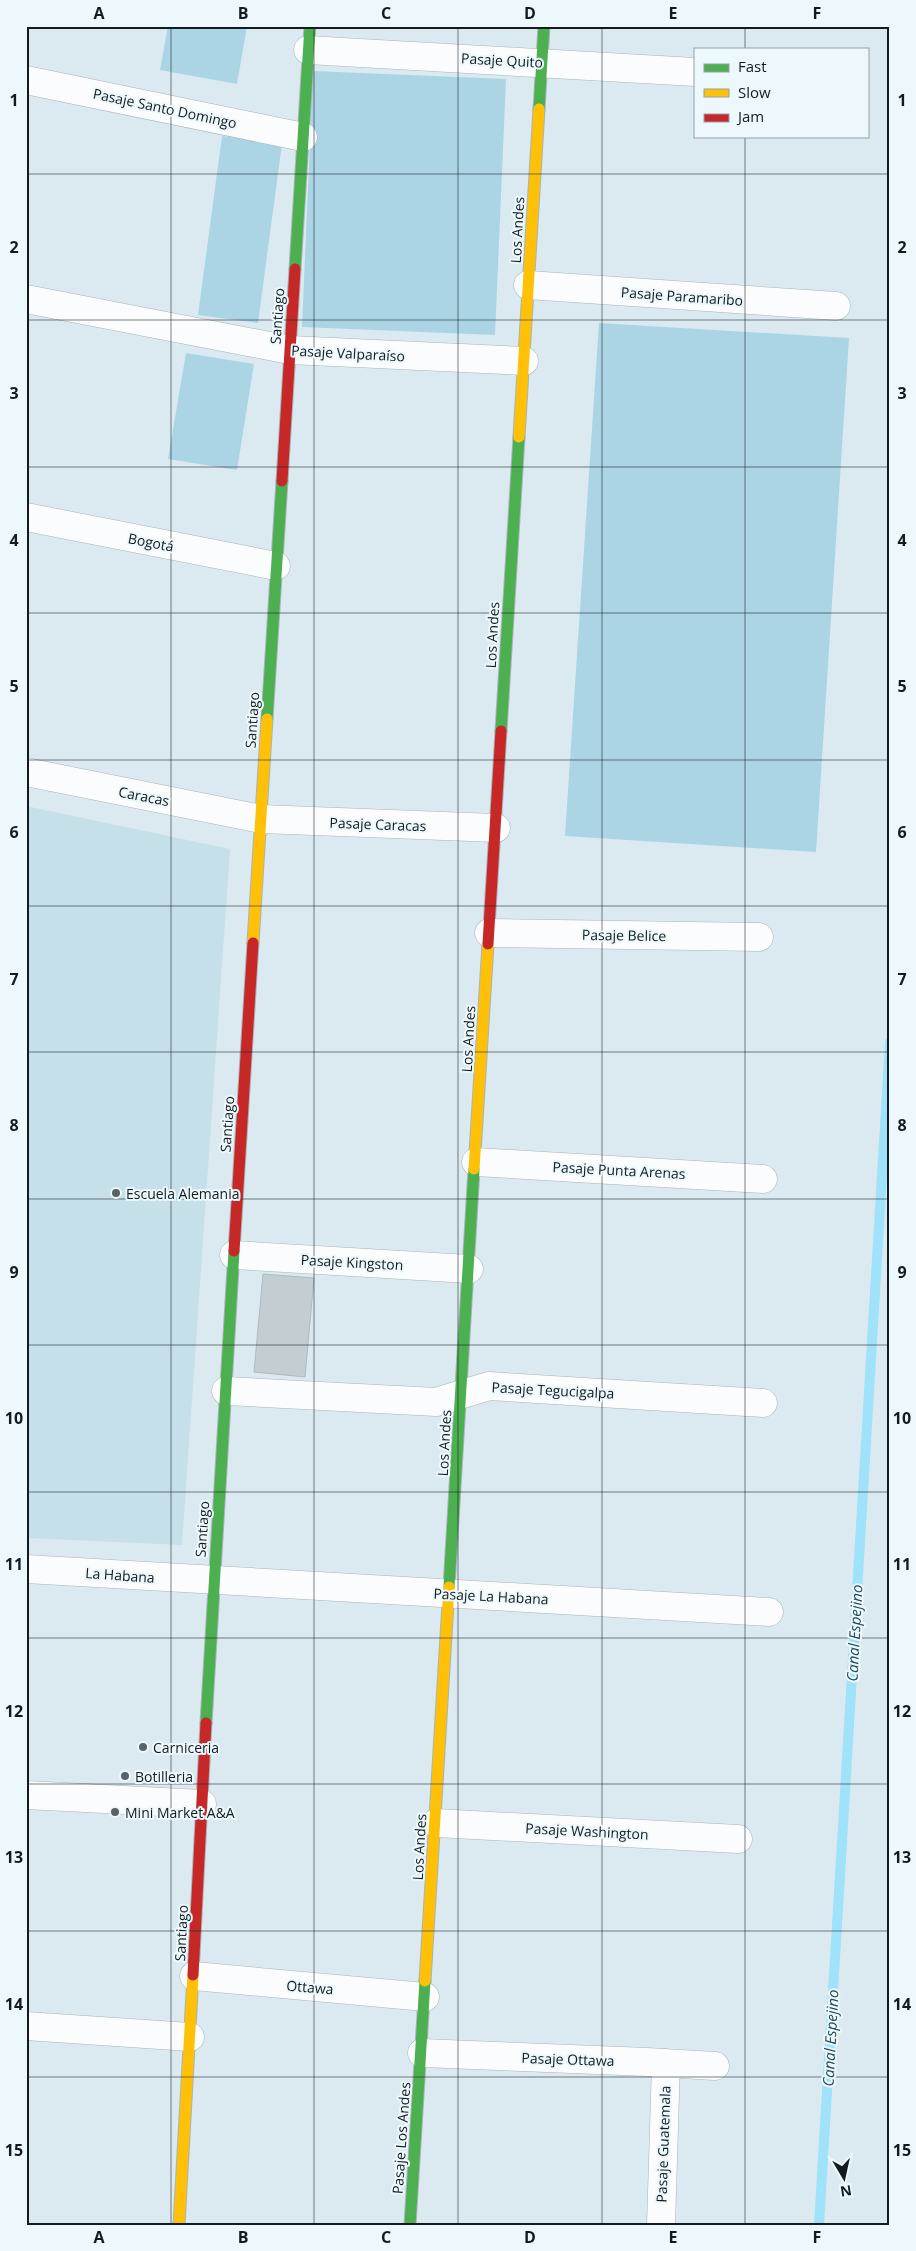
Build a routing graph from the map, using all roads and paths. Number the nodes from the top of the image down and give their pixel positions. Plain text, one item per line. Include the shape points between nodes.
1 (544, 26) edge
2 (309, 38) edge
3 (542, 63) junction
4 (694, 72) edge
5 (26, 80) edge
6 (303, 137) junction
7 (528, 285) junction
8 (26, 299) edge
9 (836, 306) dead end
10 (290, 350) junction
11 (524, 361) junction
12 (28, 525) edge
13 (276, 566) junction
14 (26, 772) edge
15 (261, 819) junction
16 (496, 828) junction
17 (489, 933) junction
18 (758, 937) dead end
19 (476, 1162) junction
20 (763, 1179) dead end
21 (234, 1255) junction
22 (469, 1268) junction
23 (226, 1391) junction
24 (462, 1394) junction
25 (763, 1403) dead end
26 (26, 1569) edge
27 (214, 1581) junction
28 (450, 1594) junction
29 (769, 1612) dead end
30 (26, 1795) edge
31 (202, 1804) junction
32 (436, 1823) junction
33 (738, 1839) dead end
34 (194, 1976) junction
35 (425, 1997) junction
36 (26, 2026) edge
37 (190, 2037) junction
38 (422, 2053) junction
39 (666, 2063) junction
40 (715, 2066) dead end
41 (180, 2225) edge
42 (410, 2225) edge
43 (661, 2225) edge

1 - 3 street, Los Andes
2 - 3 street, Pasaje Quito
2 - 6 street, Santiago
3 - 4 street, Pasaje Quito
3 - 7 street, Los Andes
5 - 6 street, Pasaje Santo Domingo
6 - 10 street, Santiago
7 - 9 street, Pasaje Paramaribo
7 - 11 street, Los Andes
8 - 10 street, Pasaje Valparaíso
10 - 11 street, Pasaje Valparaíso
10 - 13 street, Santiago
11 - 16 street, Los Andes
12 - 13 street, Bogotá
13 - 15 street, Santiago
14 - 15 street, Caracas
15 - 16 street, Pasaje Caracas
15 - 21 street, Santiago
16 - 17 street, Los Andes
17 - 18 street, Pasaje Belice
17 - 19 street, Los Andes
19 - 20 street, Pasaje Punta Arenas
19 - 22 street, Los Andes
21 - 22 street, Pasaje Kingston
21 - 23 street, Santiago
22 - 24 street, Los Andes
23 - 24 street, Pasaje Tegucigalpa via 436,1402
23 - 27 street, Santiago
24 - 25 street, Pasaje Tegucigalpa via 489,1386
24 - 28 street, Los Andes
26 - 27 street, La Habana
27 - 28 street, Pasaje La Habana
27 - 31 street, Santiago
28 - 29 street, Pasaje La Habana
28 - 32 street, Los Andes
30 - 31 street
31 - 34 street, Santiago
32 - 33 street, Pasaje Washington
32 - 35 street, Los Andes
34 - 35 street, Ottawa
34 - 37 street, Santiago
35 - 38 street, Los Andes
36 - 37 street
37 - 41 street, Santiago
38 - 39 street, Pasaje Ottawa
38 - 42 street, Pasaje Los Andes
39 - 40 street, Pasaje Ottawa
39 - 43 street, Pasaje Guatemala

